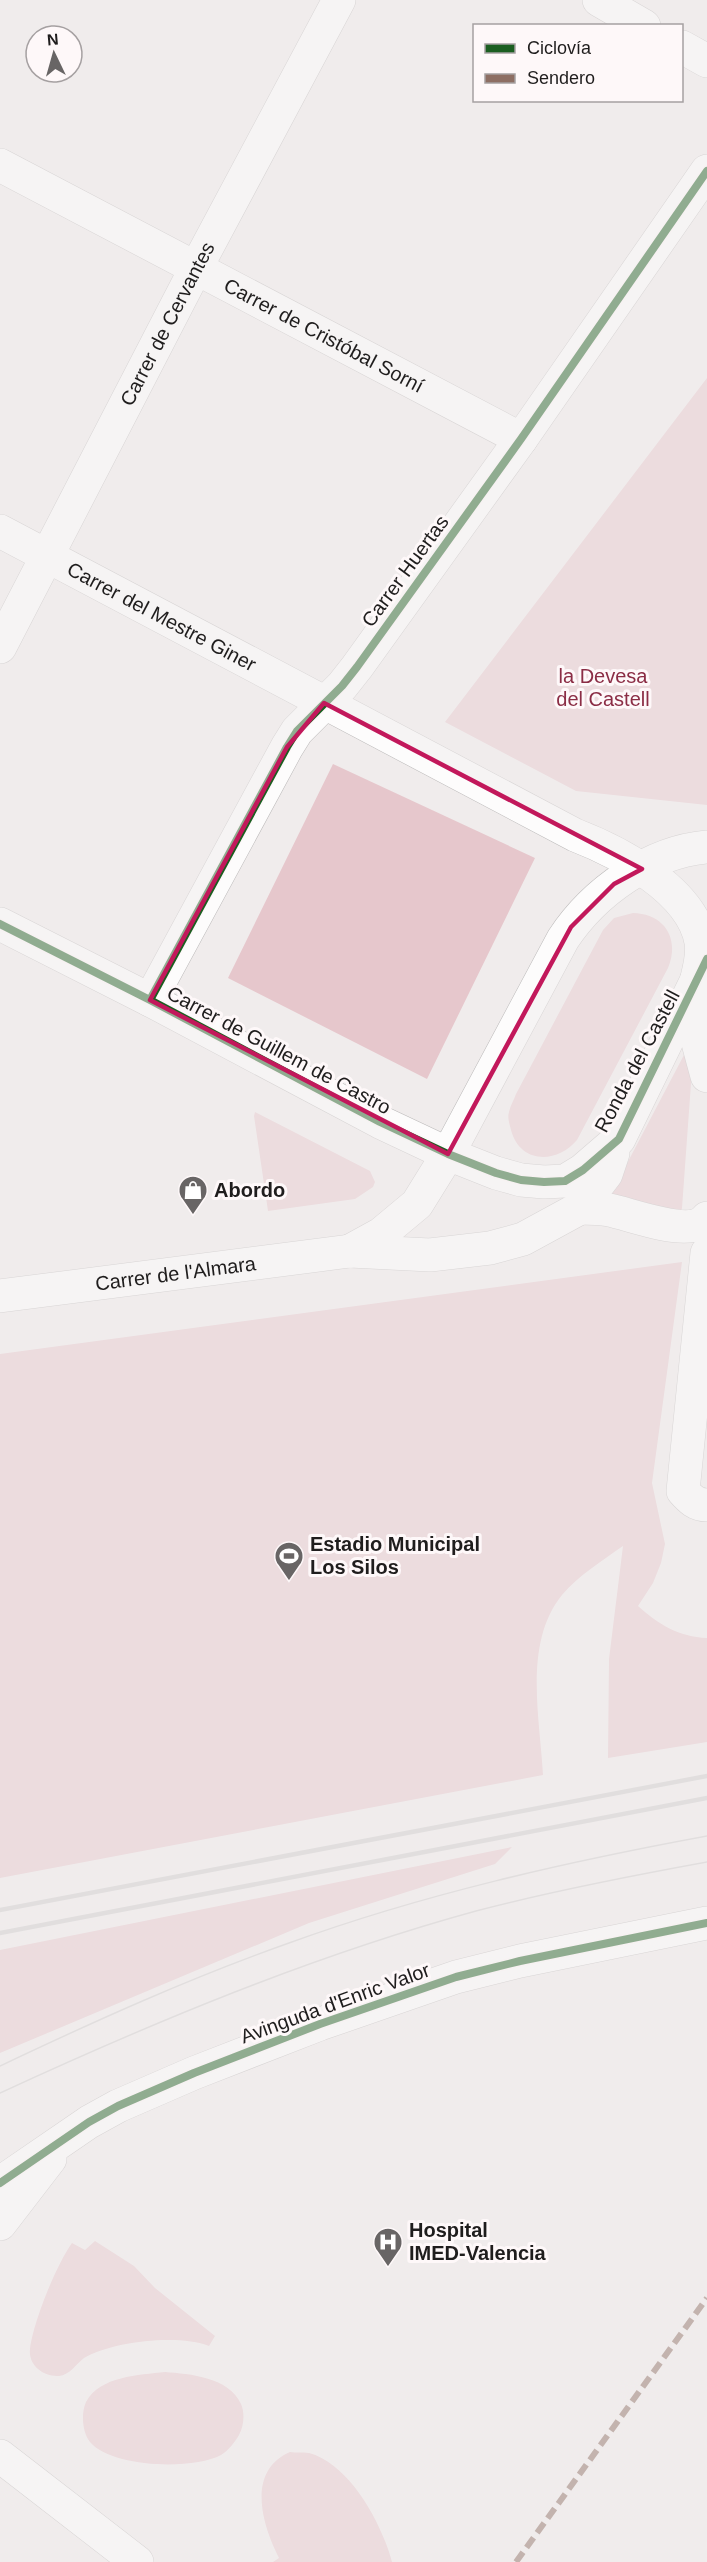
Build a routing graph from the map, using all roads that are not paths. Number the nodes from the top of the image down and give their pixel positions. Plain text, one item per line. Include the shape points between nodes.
1 (339, 0) edge
2 (599, 0) edge
3 (641, 24) edge
4 (683, 48) edge
5 (707, 61) edge
6 (0, 165) edge
7 (707, 171) edge
8 (196, 268) junction
9 (521, 439) junction
10 (0, 531) edge
11 (49, 556) junction
12 (0, 647) edge
13 (324, 704) junction
14 (707, 847) edge
15 (642, 869) junction
16 (0, 924) edge
17 (698, 977) edge
18 (150, 1000) junction
19 (707, 1076) edge
20 (619, 1139) junction
21 (448, 1154) junction
22 (580, 1208) junction
23 (707, 1218) edge
24 (350, 1251) junction
25 (707, 1252) edge
26 (0, 1296) edge
27 (695, 1498) edge
28 (707, 1923) edge
29 (64, 2141) junction
30 (0, 2183) edge
31 (0, 2224) edge
32 (0, 2456) edge
33 (137, 2562) edge

1 - 8 street, Carrer de Cervantes
2 - 3 street
4 - 5 street
6 - 8 street, Carrer de Cristóbal Sorní
7 - 9 street, Carrer Huertas
8 - 9 street, Carrer de Cristóbal Sorní
8 - 11 street, Carrer de Cervantes
9 - 13 street, Carrer Huertas via 352,673
10 - 11 street, Carrer del Mestre Giner
11 - 12 street, Carrer de Cervantes
11 - 13 street, Carrer del Mestre Giner
13 - 15 street, Ronda del Castell
13 - 18 street, Carrer Huertas via 287,747
14 - 15 street via 675,852
15 - 17 street, Ronda del Castell via 669,890 691,917 701,939
15 - 21 street via 614,884 571,927
16 - 18 street, Carrer de Guillem de Castro
17 - 19 street via 691,1017
17 - 20 street, Ronda del Castell
18 - 21 street, Carrer de Guillem de Castro
20 - 21 street, Ronda del Castell via 565,1181 521,1180
20 - 22 street, Carrer de l'Almara via 606,1174
21 - 24 street, Carrer de l'Almara via 417,1204 381,1234
22 - 23 street via 606,1209 680,1227 694,1226
22 - 24 street, Carrer de l'Almara via 531,1235 490,1248 430,1255
24 - 26 street, Carrer de l'Almara
25 - 27 street
28 - 29 street, Avinguda d'Enric Valor via 520,1961 398,1996 118,2106
29 - 30 street, Avinguda d'Enric Valor
29 - 31 street, Avinguda d'Enric Valor
32 - 33 street

